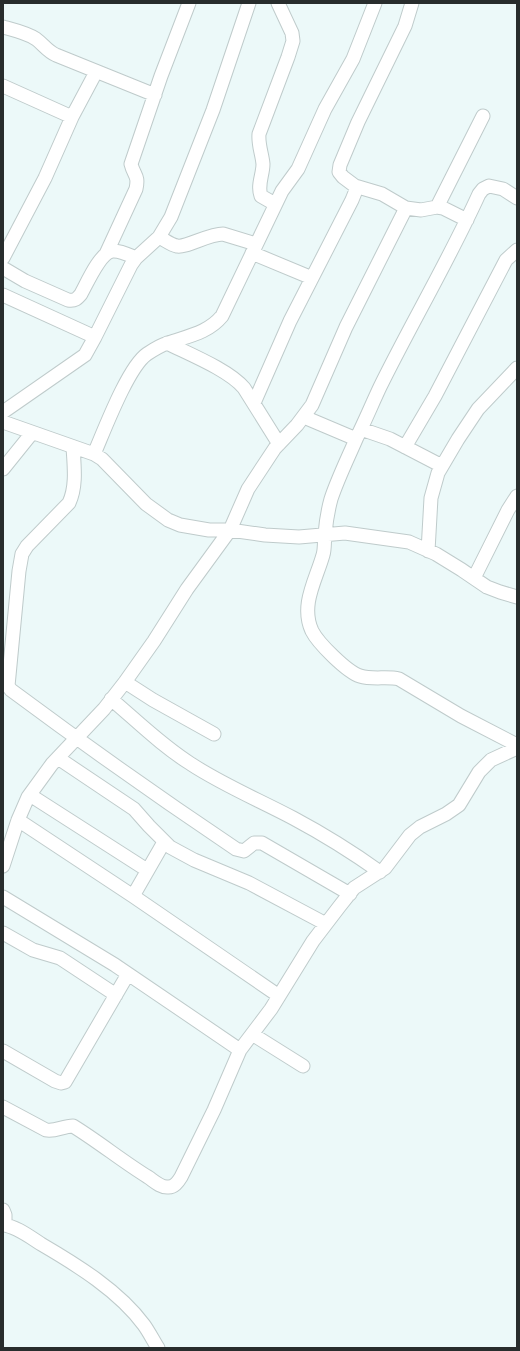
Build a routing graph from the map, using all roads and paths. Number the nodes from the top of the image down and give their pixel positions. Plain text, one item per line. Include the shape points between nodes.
1 (189, 3) edge
2 (249, 3) edge
3 (278, 3) edge
4 (375, 3) edge
5 (412, 3) edge
6 (3, 27) edge
7 (96, 72) junction
8 (3, 86) edge
9 (155, 95) junction
10 (483, 116) dead end
11 (72, 117) junction
12 (355, 186) junction
13 (517, 198) edge
14 (275, 204) junction
15 (437, 207) junction
16 (406, 208) junction
17 (467, 220) junction
18 (160, 237) junction
19 (254, 248) junction
20 (517, 250) edge
21 (106, 254) junction
22 (136, 258) junction
23 (3, 267) edge
24 (312, 278) junction
25 (3, 295) edge
26 (95, 337) junction
27 (167, 343) junction
28 (517, 368) edge
29 (254, 403) junction
30 (3, 412) edge
31 (304, 417) junction
32 (5, 427) edge
33 (32, 433) junction
34 (359, 434) junction
35 (279, 444) junction
36 (73, 447) junction
37 (405, 447) junction
38 (94, 454) junction
39 (442, 466) junction
40 (3, 469) edge
41 (517, 496) edge
42 (230, 530) junction
43 (325, 535) junction
44 (428, 551) junction
45 (474, 578) junction
46 (517, 597) edge
47 (125, 682) junction
48 (111, 699) junction
49 (214, 734) dead end
50 (75, 739) junction
51 (517, 746) edge
52 (58, 758) junction
53 (30, 795) junction
54 (18, 820) junction
55 (164, 842) junction
56 (3, 866) edge
57 (147, 870) junction
58 (380, 872) junction
59 (350, 894) junction
60 (133, 896) junction
61 (3, 897) edge
62 (326, 924) junction
63 (3, 933) edge
64 (128, 974) junction
65 (116, 995) junction
66 (279, 996) junction
67 (252, 1034) junction
68 (240, 1050) junction
69 (3, 1051) edge
70 (303, 1066) dead end
71 (3, 1107) edge
72 (3, 1210) edge
73 (4, 1225) edge
74 (158, 1348) edge

1 - 9 street
2 - 18 street via 213,110
3 - 14 street via 292,33 293,41 258,142 263,165 260,196
4 - 14 street via 352,59 298,168
5 - 12 street via 404,26 340,165 343,177
6 - 7 street via 30,36 48,51
7 - 9 street
7 - 11 street
8 - 11 street
9 - 21 street via 131,164 138,180 136,189
10 - 15 street
11 - 23 street
12 - 16 street via 382,194
12 - 24 street via 352,200
13 - 17 street via 489,186 479,194
14 - 19 street
15 - 16 street via 421,210
15 - 17 street via 449,210
16 - 31 street
17 - 34 street via 379,388
18 - 19 street via 176,246 182,246 222,234
18 - 22 street
19 - 24 street
19 - 27 street via 218,322 192,336
20 - 37 street via 506,260 435,396
21 - 22 street via 112,251 120,252
21 - 23 street via 81,294 73,301 25,281
22 - 26 street
24 - 29 street
25 - 26 street
26 - 30 street via 85,355
27 - 29 street via 239,381
27 - 38 street via 145,355 136,364
28 - 39 street via 478,409
29 - 35 street
31 - 34 street
31 - 35 street
32 - 33 street
33 - 36 street
33 - 40 street
34 - 37 street via 379,435
34 - 43 street via 331,500
35 - 42 street via 248,489
36 - 38 street
36 - 50 street via 73,495 69,503 22,554 8,686
37 - 39 street
38 - 42 street via 146,504 168,520 192,528
39 - 44 street via 431,498
41 - 45 street
42 - 43 street via 292,537
42 - 47 street
43 - 44 street via 345,533 409,542
43 - 51 street via 324,553 310,589 307,606 313,632 326,648 350,671 360,676 399,679
44 - 45 street
45 - 46 street via 487,587
47 - 48 street
47 - 49 street
48 - 50 street
48 - 58 street via 190,764 338,843
50 - 52 street
50 - 59 street via 236,849 244,851 254,843 262,843
51 - 58 street via 491,760 479,772 459,805 410,835
52 - 53 street
52 - 55 street via 134,809
53 - 54 street
53 - 57 street
54 - 56 street
54 - 60 street
55 - 57 street
55 - 62 street via 194,860 249,884
57 - 60 street
58 - 59 street via 360,883
59 - 62 street
60 - 66 street
61 - 64 street
62 - 66 street
63 - 65 street via 33,950 60,958
64 - 65 street
64 - 68 street
65 - 69 street via 65,1082 61,1084
66 - 67 street
67 - 68 street
67 - 70 street
68 - 71 street via 181,1177 172,1187 155,1182 73,1126 46,1130
72 - 73 street
73 - 74 street via 60,1255 102,1284 143,1324

